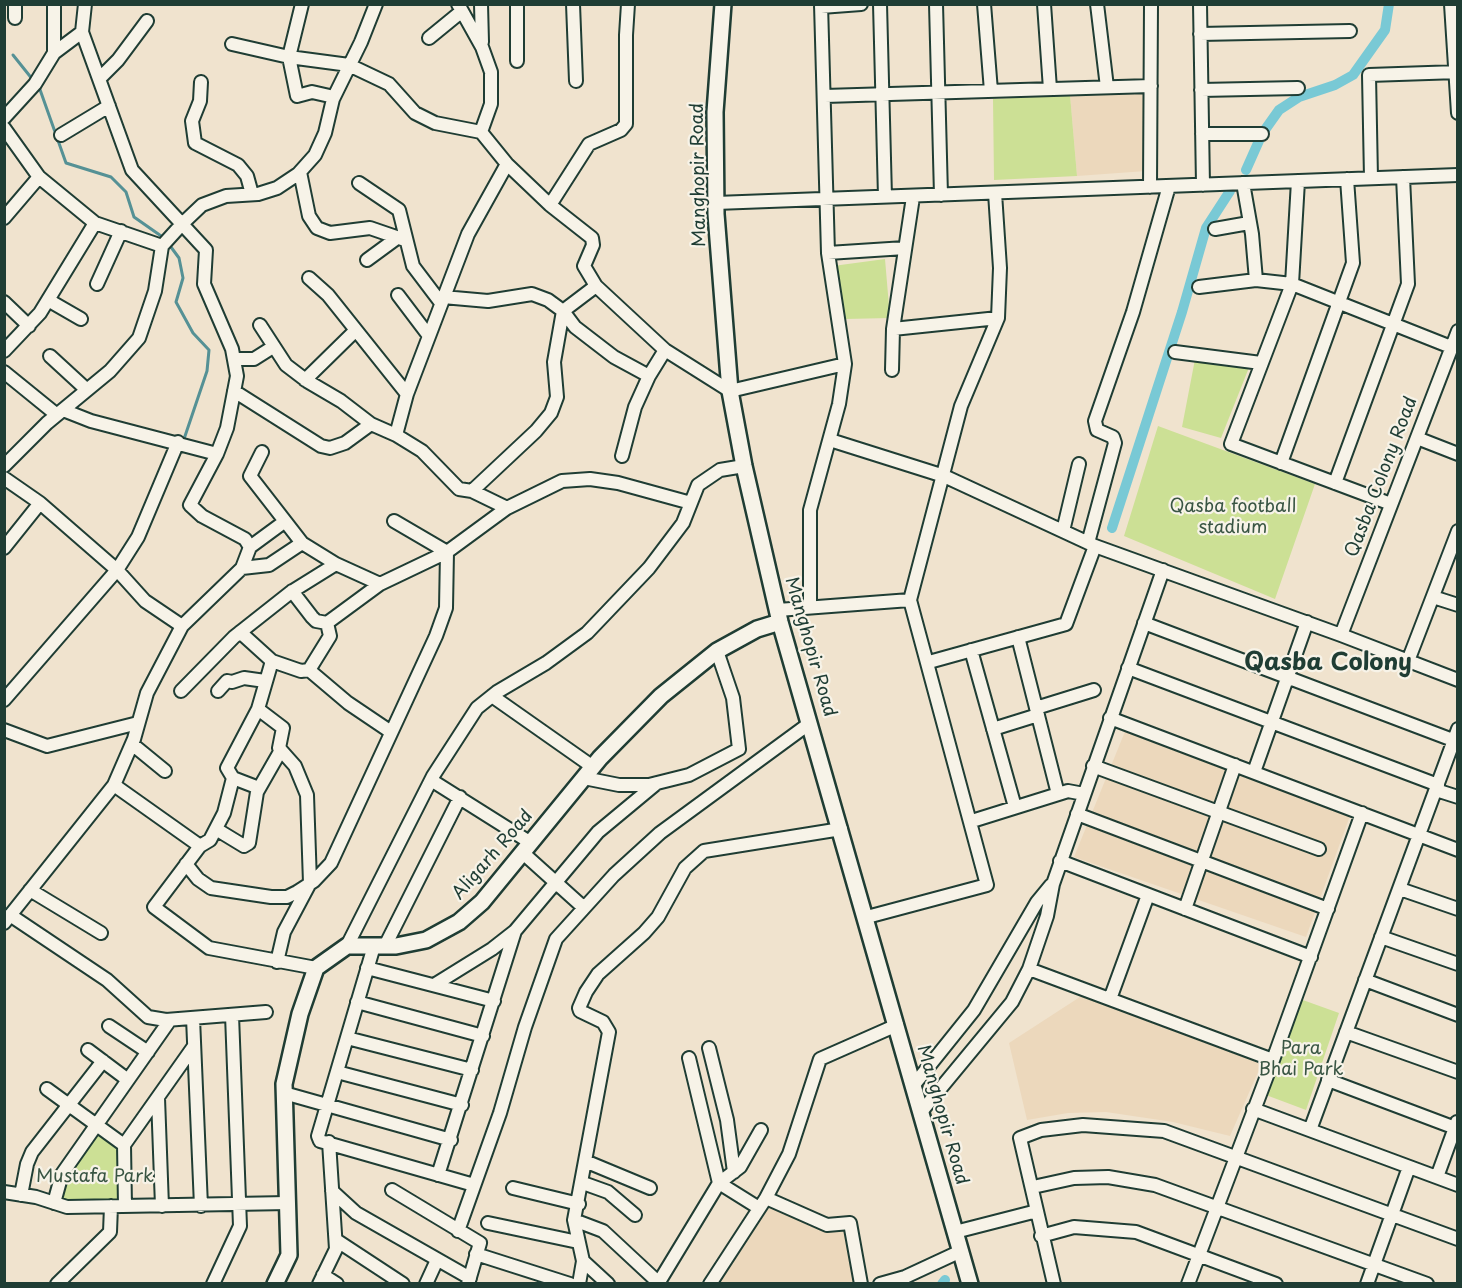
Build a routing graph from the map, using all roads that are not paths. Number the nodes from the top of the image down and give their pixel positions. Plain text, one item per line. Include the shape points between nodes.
1 (15, 4) edge
2 (54, 4) edge
3 (85, 4) edge
4 (302, 4) edge
5 (376, 4) edge
6 (481, 4) edge
7 (517, 4) edge
8 (573, 4) edge
9 (628, 4) edge
10 (723, 4) edge
11 (861, 4) edge
12 (880, 4) edge
13 (936, 4) edge
14 (984, 4) edge
15 (1044, 4) edge
16 (1097, 4) edge
17 (1151, 4) edge
18 (1200, 4) edge
19 (820, 6) edge
20 (460, 8) edge
21 (1453, 12) edge
22 (15, 18) dead end
23 (147, 21) dead end
24 (1350, 31) dead end
25 (82, 32) junction
26 (1200, 34) junction
27 (429, 38) dead end
28 (232, 44) dead end
29 (482, 47) junction
30 (54, 53) junction
31 (289, 57) junction
32 (517, 61) dead end
33 (349, 65) junction
34 (1456, 72) edge
35 (99, 79) junction
36 (576, 81) dead end
37 (201, 82) dead end
38 (1151, 86) junction
39 (1107, 87) junction
40 (1298, 88) dead end
41 (1050, 89) junction
42 (1201, 90) junction
43 (991, 91) junction
44 (939, 93) junction
45 (881, 95) junction
46 (825, 96) junction
47 (334, 97) junction
48 (109, 106) junction
49 (1458, 113) edge
50 (4, 118) edge
51 (4, 128) edge
52 (481, 132) junction
53 (1202, 134) junction
54 (1262, 134) dead end
55 (61, 135) dead end
56 (507, 164) junction
57 (300, 171) junction
58 (1458, 175) edge
59 (39, 177) junction
60 (1403, 177) junction
61 (1371, 178) junction
62 (1347, 179) junction
63 (1298, 181) junction
64 (359, 183) dead end
65 (1243, 183) junction
66 (1203, 185) junction
67 (1169, 186) junction
68 (1150, 187) junction
69 (995, 192) junction
70 (252, 194) junction
71 (941, 195) junction
72 (913, 196) junction
73 (885, 197) junction
74 (825, 198) junction
75 (716, 203) junction
76 (550, 205) junction
77 (4, 218) edge
78 (94, 223) junction
79 (1249, 223) junction
80 (182, 224) junction
81 (1215, 229) dead end
82 (122, 231) junction
83 (401, 239) junction
84 (166, 242) junction
85 (905, 248) junction
86 (828, 253) junction
87 (367, 260) dead end
88 (309, 278) dead end
89 (1256, 280) junction
90 (98, 284) dead end
91 (1292, 284) junction
92 (596, 286) junction
93 (1198, 287) dead end
94 (398, 295) dead end
95 (48, 300) junction
96 (442, 300) junction
97 (4, 302) edge
98 (1339, 303) junction
99 (563, 311) junction
100 (998, 318) junction
101 (81, 319) dead end
102 (1393, 324) junction
103 (260, 325) dead end
104 (29, 326) junction
105 (893, 329) junction
106 (356, 330) junction
107 (1458, 331) edge
108 (429, 336) junction
109 (273, 347) junction
110 (1451, 347) junction
111 (665, 350) junction
112 (4, 351) edge
113 (1175, 352) dead end
114 (50, 356) dead end
115 (234, 359) junction
116 (844, 363) junction
117 (1261, 363) junction
118 (892, 370) dead end
119 (4, 372) edge
120 (649, 376) junction
121 (305, 380) junction
122 (87, 390) junction
123 (234, 391) junction
124 (730, 391) junction
125 (407, 394) junction
126 (60, 412) junction
127 (371, 424) junction
128 (396, 435) junction
129 (1416, 438) junction
130 (830, 440) junction
131 (181, 443) junction
132 (262, 452) dead end
133 (217, 454) junction
134 (1458, 454) edge
135 (622, 456) dead end
136 (1281, 463) junction
137 (1078, 464) dead end
138 (4, 466) edge
139 (744, 466) junction
140 (944, 476) junction
141 (4, 478) edge
142 (1335, 483) junction
143 (472, 491) junction
144 (40, 503) junction
145 (691, 503) junction
146 (1391, 504) junction
147 (507, 508) junction
148 (394, 521) dead end
149 (285, 522) junction
150 (1063, 531) junction
151 (1458, 531) edge
152 (302, 543) junction
153 (1091, 544) junction
154 (250, 547) junction
155 (4, 548) edge
156 (447, 552) junction
157 (336, 564) junction
158 (242, 568) junction
159 (1163, 570) junction
160 (119, 573) junction
161 (380, 584) junction
162 (292, 591) junction
163 (1433, 597) junction
164 (910, 600) junction
165 (1458, 605) edge
166 (810, 607) junction
167 (779, 616) junction
168 (1307, 622) junction
169 (327, 623) junction
170 (1144, 623) junction
171 (182, 626) junction
172 (240, 632) junction
173 (1341, 635) junction
174 (1018, 637) junction
175 (972, 650) junction
176 (717, 651) junction
177 (272, 661) junction
178 (1408, 661) junction
179 (929, 662) junction
180 (1128, 668) junction
181 (309, 670) junction
182 (1288, 678) junction
183 (1458, 680) edge
184 (265, 681) junction
185 (1094, 690) dead end
186 (181, 691) dead end
187 (218, 691) dead end
188 (492, 696) junction
189 (4, 700) edge
190 (258, 709) junction
191 (1037, 711) junction
192 (1110, 718) junction
193 (1272, 722) junction
194 (138, 723) junction
195 (810, 723) junction
196 (993, 729) junction
197 (4, 730) edge
198 (391, 732) junction
199 (1456, 737) edge
200 (132, 744) junction
201 (739, 749) junction
202 (281, 750) junction
203 (1236, 765) junction
204 (753, 766) junction
205 (1094, 766) junction
206 (165, 771) dead end
207 (588, 772) junction
208 (1254, 772) junction
209 (232, 778) junction
210 (431, 780) junction
211 (657, 783) junction
212 (114, 785) junction
213 (1437, 787) junction
214 (259, 788) junction
215 (1058, 794) junction
216 (1084, 794) junction
217 (460, 797) junction
218 (1458, 797) edge
219 (1015, 807) junction
220 (1219, 812) junction
221 (1362, 813) junction
222 (1077, 814) junction
223 (972, 821) junction
224 (841, 829) junction
225 (216, 830) junction
226 (1420, 835) junction
227 (200, 846) junction
228 (527, 848) junction
229 (1319, 849) dead end
230 (1458, 850) edge
231 (1060, 861) junction
232 (1202, 861) junction
233 (186, 864) junction
234 (555, 882) junction
235 (310, 884) junction
236 (1053, 884) junction
237 (1400, 889) junction
238 (30, 890) junction
239 (1148, 895) junction
240 (583, 908) junction
241 (1185, 909) junction
242 (1328, 909) junction
243 (1458, 909) edge
244 (867, 917) junction
245 (7, 919) edge
246 (514, 931) junction
247 (101, 933) dead end
248 (1381, 937) junction
249 (347, 946) junction
250 (379, 946) junction
251 (1311, 957) junction
252 (277, 962) junction
253 (1458, 964) edge
254 (316, 968) junction
255 (367, 968) junction
256 (1029, 969) junction
257 (1365, 981) junction
258 (434, 985) junction
259 (1110, 999) junction
260 (494, 1001) junction
261 (357, 1002) junction
262 (266, 1012) dead end
263 (232, 1015) junction
264 (1458, 1015) edge
265 (193, 1018) junction
266 (170, 1020) junction
267 (897, 1025) junction
268 (109, 1026) dead end
269 (1346, 1032) junction
270 (483, 1036) junction
271 (347, 1038) junction
272 (195, 1046) junction
273 (709, 1048) dead end
274 (88, 1050) dead end
275 (148, 1052) junction
276 (689, 1058) dead end
277 (1273, 1060) junction
278 (103, 1061) junction
279 (472, 1070) junction
280 (337, 1072) junction
281 (1458, 1072) edge
282 (128, 1080) junction
283 (1328, 1080) junction
284 (913, 1086) junction
285 (47, 1089) dead end
286 (284, 1093) junction
287 (158, 1098) junction
288 (69, 1105) junction
289 (327, 1105) junction
290 (462, 1105) junction
291 (1254, 1109) junction
292 (921, 1112) junction
293 (96, 1125) junction
294 (1457, 1126) edge
295 (761, 1130) dead end
296 (1310, 1130) junction
297 (451, 1140) junction
298 (329, 1142) junction
299 (124, 1145) junction
300 (1234, 1156) junction
301 (585, 1161) junction
302 (1409, 1167) junction
303 (734, 1172) junction
304 (438, 1175) junction
305 (1437, 1177) junction
306 (582, 1183) junction
307 (719, 1183) junction
308 (474, 1185) junction
309 (1458, 1185) edge
310 (1033, 1187) junction
311 (513, 1188) dead end
312 (650, 1188) dead end
313 (392, 1190) dead end
314 (332, 1191) junction
315 (4, 1192) edge
316 (21, 1195) junction
317 (54, 1203) junction
318 (288, 1203) junction
319 (762, 1203) junction
320 (579, 1204) junction
321 (239, 1205) junction
322 (1216, 1205) junction
323 (111, 1206) junction
324 (125, 1206) junction
325 (162, 1206) junction
326 (201, 1206) junction
327 (1037, 1211) junction
328 (635, 1215) dead end
329 (1391, 1216) junction
330 (574, 1220) junction
331 (488, 1223) dead end
332 (458, 1231) junction
333 (955, 1232) junction
334 (1041, 1236) junction
335 (1458, 1239) edge
336 (336, 1240) junction
337 (578, 1242) junction
338 (961, 1251) junction
339 (476, 1254) junction
340 (1198, 1255) junction
341 (437, 1260) junction
342 (582, 1261) junction
343 (1374, 1264) junction
344 (321, 1279) edge
345 (469, 1281) edge
346 (659, 1283) edge
347 (57, 1284) edge
348 (213, 1284) edge
349 (275, 1284) edge
350 (337, 1284) edge
351 (403, 1284) edge
352 (426, 1284) edge
353 (570, 1284) edge
354 (579, 1284) edge
355 (608, 1284) edge
356 (710, 1284) edge
357 (861, 1284) edge
358 (880, 1284) edge
359 (970, 1284) edge
360 (1054, 1284) edge
361 (1188, 1284) edge
362 (1276, 1284) edge
363 (1367, 1284) edge
364 (1427, 1284) edge

1 - 22 street
2 - 30 street
3 - 25 street
4 - 31 street
5 - 33 street
6 - 29 street
7 - 32 street
8 - 36 street
9 - 76 street via 626,124 589,144
10 - 75 main road, Manghopir Road via 715,112
11 - 19 street
12 - 45 street
13 - 44 street
14 - 43 street
15 - 41 street
16 - 39 street
17 - 38 street
18 - 26 street
19 - 46 street
20 - 27 street
20 - 29 street
21 - 34 street
23 - 35 street
24 - 26 street
25 - 30 street
25 - 35 street
26 - 42 street
28 - 31 street
29 - 52 street via 492,88
30 - 50 street via 37,82
31 - 33 street
31 - 47 street via 297,96 312,92
33 - 47 street
33 - 52 street via 389,84 416,113 435,123
34 - 49 street
34 - 61 street via 1369,75
35 - 48 street
37 - 70 street via 200,101 192,122 195,143 238,165 247,176
38 - 39 street
38 - 68 street
39 - 41 street
40 - 42 street
41 - 43 street
42 - 53 street
43 - 44 street
44 - 45 street
44 - 71 street
45 - 46 street
45 - 73 street
46 - 74 street
47 - 57 street via 315,155
48 - 55 street
48 - 80 street via 132,170
51 - 59 street
52 - 56 street
53 - 54 street
53 - 66 street
56 - 76 street
56 - 96 street via 468,234
57 - 70 street via 277,188
57 - 83 street via 309,216 317,228 330,233 370,228
58 - 60 street
59 - 77 street
59 - 78 street
60 - 61 street
60 - 102 street via 1408,284
61 - 62 street
62 - 63 street
62 - 98 street via 1353,264
63 - 65 street
63 - 91 street
64 - 83 street via 399,210
65 - 66 street
65 - 79 street
66 - 67 street
67 - 68 street
67 - 153 street via 1133,312 1095,421 1097,430 1113,437 1115,443
68 - 69 street
69 - 71 street
69 - 100 street via 1000,268
70 - 80 street via 226,196 202,206
71 - 72 street
72 - 73 street
72 - 85 street
73 - 74 street
74 - 75 street
74 - 86 street
75 - 124 main road, Manghopir Road
76 - 92 street via 592,238 584,266
78 - 82 street
78 - 95 street
79 - 81 street
79 - 89 street
80 - 84 street
80 - 115 street via 206,250 204,284
82 - 84 street
82 - 90 street
83 - 87 street
83 - 96 street via 413,266
84 - 122 street via 139,338
85 - 86 street
85 - 105 street
86 - 116 street
88 - 106 street
89 - 91 street
89 - 93 street
91 - 98 street
91 - 117 street
92 - 99 street
92 - 111 street
94 - 108 street
95 - 101 street
95 - 104 street
96 - 99 street via 488,301 532,294
96 - 108 street
97 - 104 street
98 - 102 street
98 - 136 street
99 - 120 street via 575,327 614,357
99 - 143 street via 554,362 557,397 550,414
100 - 105 street
100 - 140 street via 962,406
102 - 110 street
102 - 142 street
103 - 109 street
104 - 112 street
105 - 118 street
106 - 121 street
106 - 125 street
107 - 110 street, Qasba Colony Road
108 - 125 street
109 - 115 street via 254,359
109 - 121 street via 286,365
110 - 129 street, Qasba Colony Road
111 - 120 street
111 - 124 street
113 - 117 street
114 - 122 street
115 - 123 street
116 - 124 street
116 - 130 street
117 - 136 street via 1231,444
119 - 126 street
120 - 135 street via 635,407
121 - 127 street
122 - 126 street
123 - 127 street via 321,446 330,448 345,443
123 - 133 street
124 - 139 main road, Manghopir Road
125 - 128 street
126 - 131 street
126 - 138 street
127 - 128 street
128 - 143 street via 422,451 459,489
129 - 134 street
129 - 146 street, Qasba Colony Road
130 - 140 street
130 - 166 street via 810,510
131 - 133 street
131 - 160 street
132 - 149 street via 250,476
133 - 154 street via 190,505 202,516 245,539
136 - 142 street
137 - 150 street
139 - 145 street via 720,470 698,485
139 - 167 main road, Manghopir Road
140 - 150 street
140 - 164 street
141 - 144 street
142 - 146 street
143 - 147 street
144 - 155 street
144 - 160 street
145 - 147 street via 618,483 575,480 550,485
145 - 188 street via 683,523 649,568 587,633
146 - 173 street, Qasba Colony Road
147 - 156 street
148 - 156 street
149 - 152 street
149 - 154 street
150 - 153 street
151 - 163 street
152 - 157 street
152 - 158 street via 269,565
153 - 159 street
153 - 174 street via 1066,624
154 - 158 street
156 - 161 street
156 - 198 street via 443,620
157 - 161 street
157 - 162 street
158 - 171 street
159 - 168 street
159 - 170 street
160 - 171 street via 145,602
160 - 189 street
161 - 169 street
162 - 169 street via 316,621
162 - 172 street
163 - 165 street
163 - 178 street
164 - 166 street
164 - 179 street
166 - 167 street
167 - 176 main road, Aligarh Road
167 - 195 main road, Manghopir Road
168 - 173 street
168 - 182 street
169 - 181 street via 330,636
170 - 180 street
170 - 182 street
171 - 194 street via 147,693
172 - 177 street
172 - 186 street
173 - 178 street
174 - 175 street
174 - 191 street
175 - 179 street
175 - 196 street
176 - 201 street via 733,698
176 - 207 main road, Aligarh Road via 662,696
177 - 181 street
177 - 184 street
178 - 183 street
179 - 223 street
180 - 192 street
180 - 193 street
181 - 198 street
182 - 193 street
182 - 199 street
184 - 187 street via 227,681
184 - 190 street
185 - 191 street
188 - 207 street
188 - 210 street via 477,708
190 - 202 street via 283,728 278,745
190 - 209 street via 227,768
191 - 196 street
191 - 215 street
192 - 203 street
192 - 205 street
193 - 208 street
193 - 213 street
194 - 197 street via 47,746
194 - 200 street
195 - 204 street
195 - 224 main road, Manghopir Road
196 - 219 street
198 - 235 street via 331,862
199 - 213 street
200 - 206 street
200 - 212 street
201 - 204 street
201 - 211 street via 688,776
202 - 214 street
202 - 235 street via 295,766 307,795
203 - 208 street
203 - 220 street
204 - 240 street via 660,833
205 - 216 street
205 - 220 street
207 - 211 street via 619,785
207 - 228 main road, Aligarh Road
208 - 221 street
209 - 214 street
209 - 225 street
210 - 217 street
210 - 249 street
211 - 234 street via 598,832
212 - 227 street
212 - 238 street
213 - 218 street
213 - 226 street
214 - 225 street via 246,846
215 - 216 street
215 - 219 street
216 - 222 street
217 - 228 street
217 - 250 street
219 - 223 street
220 - 229 street
220 - 232 street
221 - 226 street
221 - 242 street
222 - 231 street
222 - 232 street
223 - 244 street via 987,885
224 - 244 main road, Manghopir Road
224 - 301 street via 704,851 685,868 658,917 598,974 579,1008 603,1022 609,1032
225 - 227 street
226 - 230 street
226 - 237 street
227 - 233 street
228 - 234 street
228 - 250 main road, Aligarh Road via 482,902 459,922 426,940
231 - 236 street
231 - 239 street
232 - 241 street
232 - 242 street
233 - 235 street via 212,888 245,894 287,897
233 - 252 street via 154,907 209,948
234 - 240 street
234 - 246 street
235 - 252 street via 284,932
236 - 256 street
236 - 284 street via 1036,902 974,1010
237 - 243 street
237 - 248 street
238 - 245 street
238 - 247 street
239 - 241 street
239 - 259 street
240 - 308 street via 556,939
241 - 251 street
242 - 251 street
244 - 267 main road, Manghopir Road
245 - 266 street via 107,980 148,1017
246 - 258 street
246 - 260 street
248 - 253 street
248 - 257 street
249 - 250 main road, Aligarh Road
249 - 254 main road
250 - 255 street
251 - 277 street
252 - 254 street
254 - 286 main road via 300,1014
255 - 258 street
255 - 261 street
256 - 259 street
256 - 292 street via 1012,1002
257 - 264 street
257 - 269 street
258 - 260 street
259 - 277 street
260 - 270 street
261 - 270 street
261 - 271 street
262 - 263 street
263 - 265 street
263 - 321 street
265 - 266 street
265 - 272 street
266 - 275 street
267 - 284 main road, Manghopir Road
267 - 319 street via 820,1059 789,1154
268 - 275 street
269 - 281 street
269 - 283 street
270 - 279 street
271 - 279 street
271 - 280 street
272 - 287 street
272 - 326 street
273 - 303 street
274 - 278 street
275 - 282 street
276 - 307 street
277 - 291 street
278 - 282 street
278 - 288 street
279 - 290 street
280 - 289 street
280 - 290 street
282 - 293 street
283 - 294 street
283 - 296 street
284 - 292 main road, Manghopir Road
285 - 288 street
286 - 289 street
286 - 318 main road
287 - 299 street
287 - 325 street
288 - 293 street
288 - 316 street via 32,1152
289 - 297 street
289 - 298 street via 318,1136 320,1141
290 - 297 street
291 - 296 street
291 - 300 street
292 - 333 main road, Manghopir Road
293 - 299 street
293 - 317 street via 62,1174
294 - 305 street
295 - 303 street via 747,1158
296 - 302 street
297 - 304 street
298 - 304 street
298 - 314 street
299 - 324 street
300 - 310 street via 1164,1131 1083,1125 1041,1130 1020,1138
300 - 322 street
300 - 329 street
301 - 306 street
301 - 312 street
302 - 305 street
302 - 329 street
303 - 307 street
304 - 308 street
305 - 309 street
306 - 320 street
306 - 328 street via 608,1191
307 - 319 street
307 - 346 street
308 - 332 street
310 - 322 street via 1074,1178 1108,1177 1155,1185
310 - 327 street
311 - 320 street
313 - 332 street
314 - 336 street
314 - 341 street via 356,1213
315 - 316 street
316 - 317 street
317 - 323 street via 67,1207
318 - 321 street
318 - 349 main road via 289,1255
319 - 356 street
319 - 357 street via 827,1225 850,1223
320 - 330 street
321 - 326 street
321 - 348 street via 240,1226
322 - 340 street
322 - 343 street
323 - 324 street
323 - 347 street via 110,1232
324 - 325 street
325 - 326 street
327 - 333 street
327 - 334 street
329 - 335 street
329 - 343 street
330 - 337 street
330 - 346 street via 603,1231
331 - 337 street
332 - 339 street via 480,1243
333 - 338 main road, Manghopir Road
334 - 340 street via 1074,1227 1136,1232
334 - 360 street
336 - 344 street via 336,1249
336 - 351 street
337 - 342 street
338 - 358 street via 905,1278
338 - 359 main road, Manghopir Road
339 - 345 street
339 - 353 street
340 - 361 street
340 - 362 street
341 - 345 street
341 - 352 street
342 - 354 street
342 - 355 street
343 - 363 street
343 - 364 street
344 - 350 street

